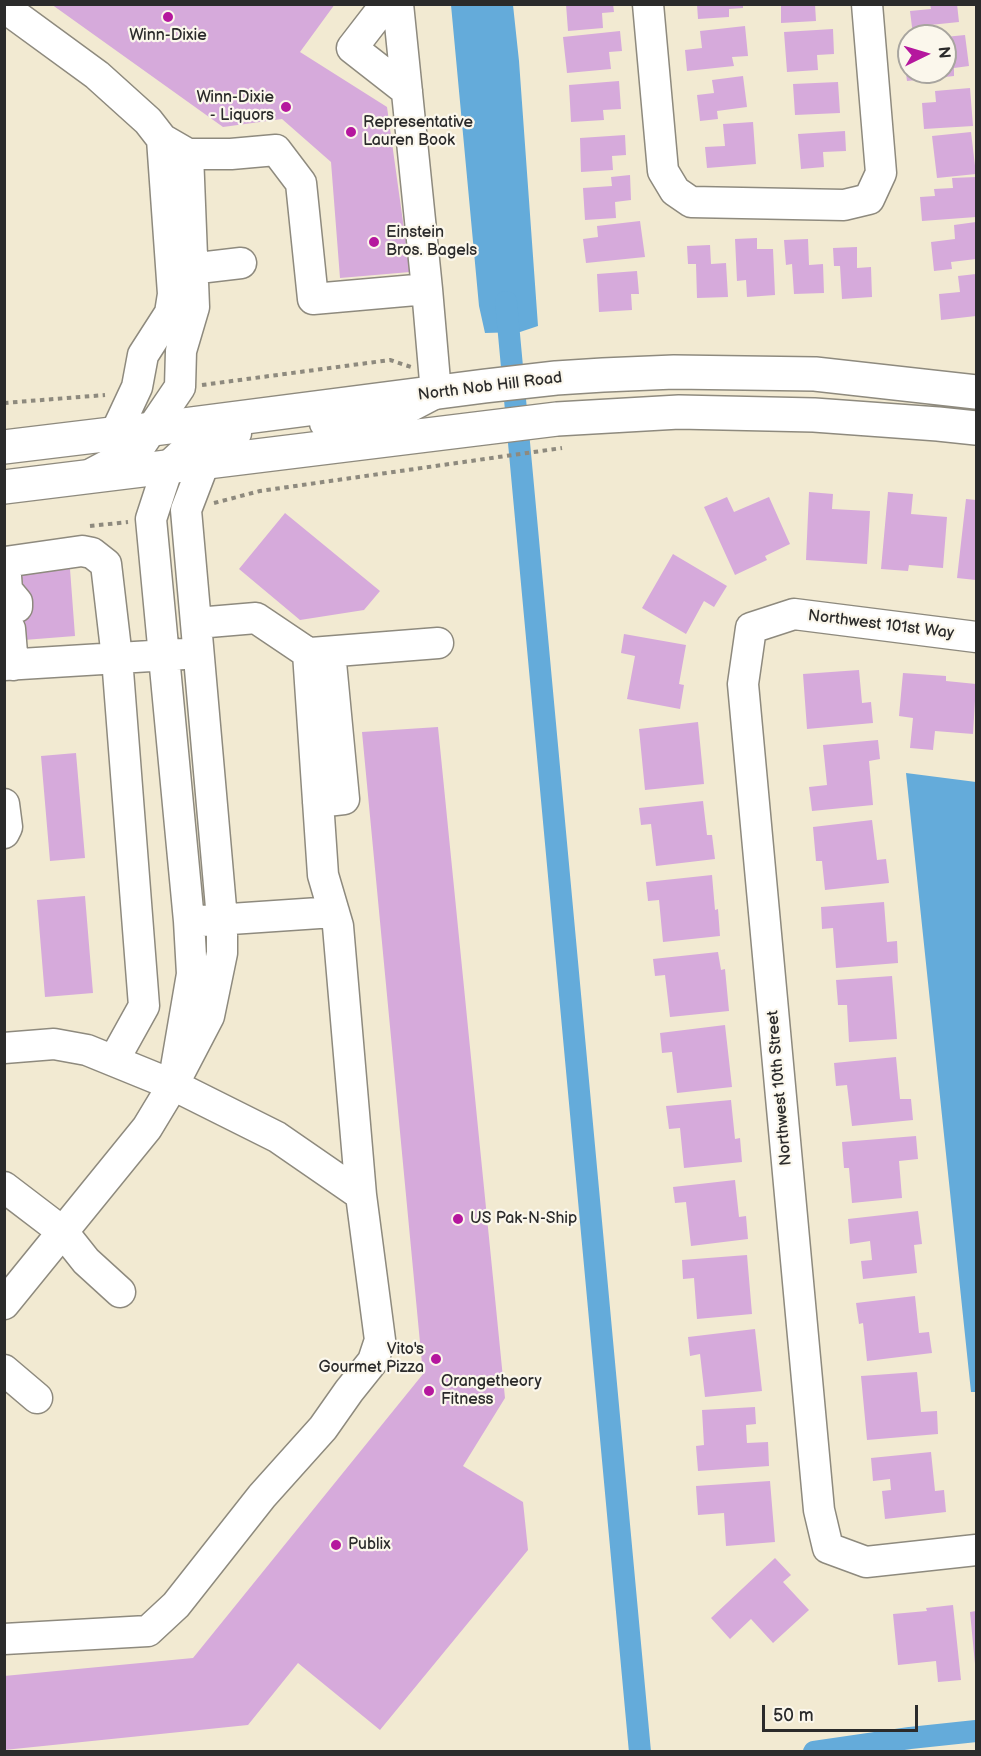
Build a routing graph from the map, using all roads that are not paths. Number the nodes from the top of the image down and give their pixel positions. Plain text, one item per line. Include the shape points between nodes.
1 (386, 4) edge
2 (398, 4) edge
3 (648, 4) edge
4 (867, 4) edge
5 (4, 7) edge
6 (407, 91) junction
7 (162, 139) junction
8 (188, 154) junction
9 (241, 263) dead end
10 (182, 270) junction
11 (427, 289) junction
12 (976, 392) edge
13 (436, 393) junction
14 (976, 428) edge
15 (153, 429) junction
16 (115, 434) junction
17 (4, 447) edge
18 (204, 463) junction
19 (168, 467) junction
20 (85, 478) junction
21 (4, 487) edge
22 (10, 618) edge
23 (197, 623) junction
24 (751, 628) joint
25 (976, 637) edge
26 (438, 643) dead end
27 (319, 652) junction
28 (200, 653) junction
29 (165, 655) junction
30 (117, 658) junction
31 (4, 804) edge
32 (4, 833) edge
33 (334, 912) junction
34 (222, 920) junction
35 (189, 921) junction
36 (4, 1048) edge
37 (114, 1060) junction
38 (173, 1085) junction
39 (4, 1187) edge
40 (361, 1195) junction
41 (63, 1232) junction
42 (120, 1292) dead end
43 (4, 1304) edge
44 (4, 1370) edge
45 (37, 1398) dead end
46 (976, 1550) edge
47 (4, 1639) edge

1 - 6 street via 352,48
2 - 6 street
3 - 4 street via 663,171 675,191 691,202 843,205 869,199 881,173
5 - 7 street via 97,75
6 - 11 street
7 - 8 street
7 - 10 street
8 - 10 street
8 - 11 street via 276,150 301,183 313,299
9 - 10 street
10 - 15 street via 194,307 181,351 180,387
10 - 16 street via 172,294 170,314 143,355 134,393
11 - 13 street
12 - 13 main road, North Nob Hill Road via 815,374 674,372 556,378
13 - 15 main road, North Nob Hill Road
13 - 19 street via 394,415 200,437
14 - 18 main road via 803,415 679,412 560,433 476,429
15 - 16 main road, North Nob Hill Road
15 - 20 street via 138,449
16 - 17 main road, North Nob Hill Road
18 - 19 main road
18 - 23 street via 186,510
19 - 20 main road
19 - 29 street via 151,519
20 - 21 main road
22 - 30 street
22 - 30 street via 82,551 92,553 106,564
23 - 27 street via 256,618
23 - 28 street
24 - 25 street, Northwest 101st Way via 794,614
24 - 46 street, Northwest 10th Street via 743,684 819,1510 828,1548 866,1562
26 - 27 street
27 - 33 street via 318,802 322,875
28 - 29 street
28 - 34 street
29 - 30 street
29 - 35 street
30 - 37 street via 144,1006
31 - 32 street
33 - 34 street
33 - 40 street
34 - 35 street
34 - 38 street via 222,953 208,1016
35 - 38 street via 192,974
36 - 37 street via 54,1044
37 - 38 street
38 - 40 street via 277,1137
38 - 41 street via 147,1128
39 - 41 street
40 - 47 street via 380,1340 373,1361 323,1428 262,1496 176,1605 148,1631
41 - 42 street via 86,1261
41 - 43 street
44 - 45 street

